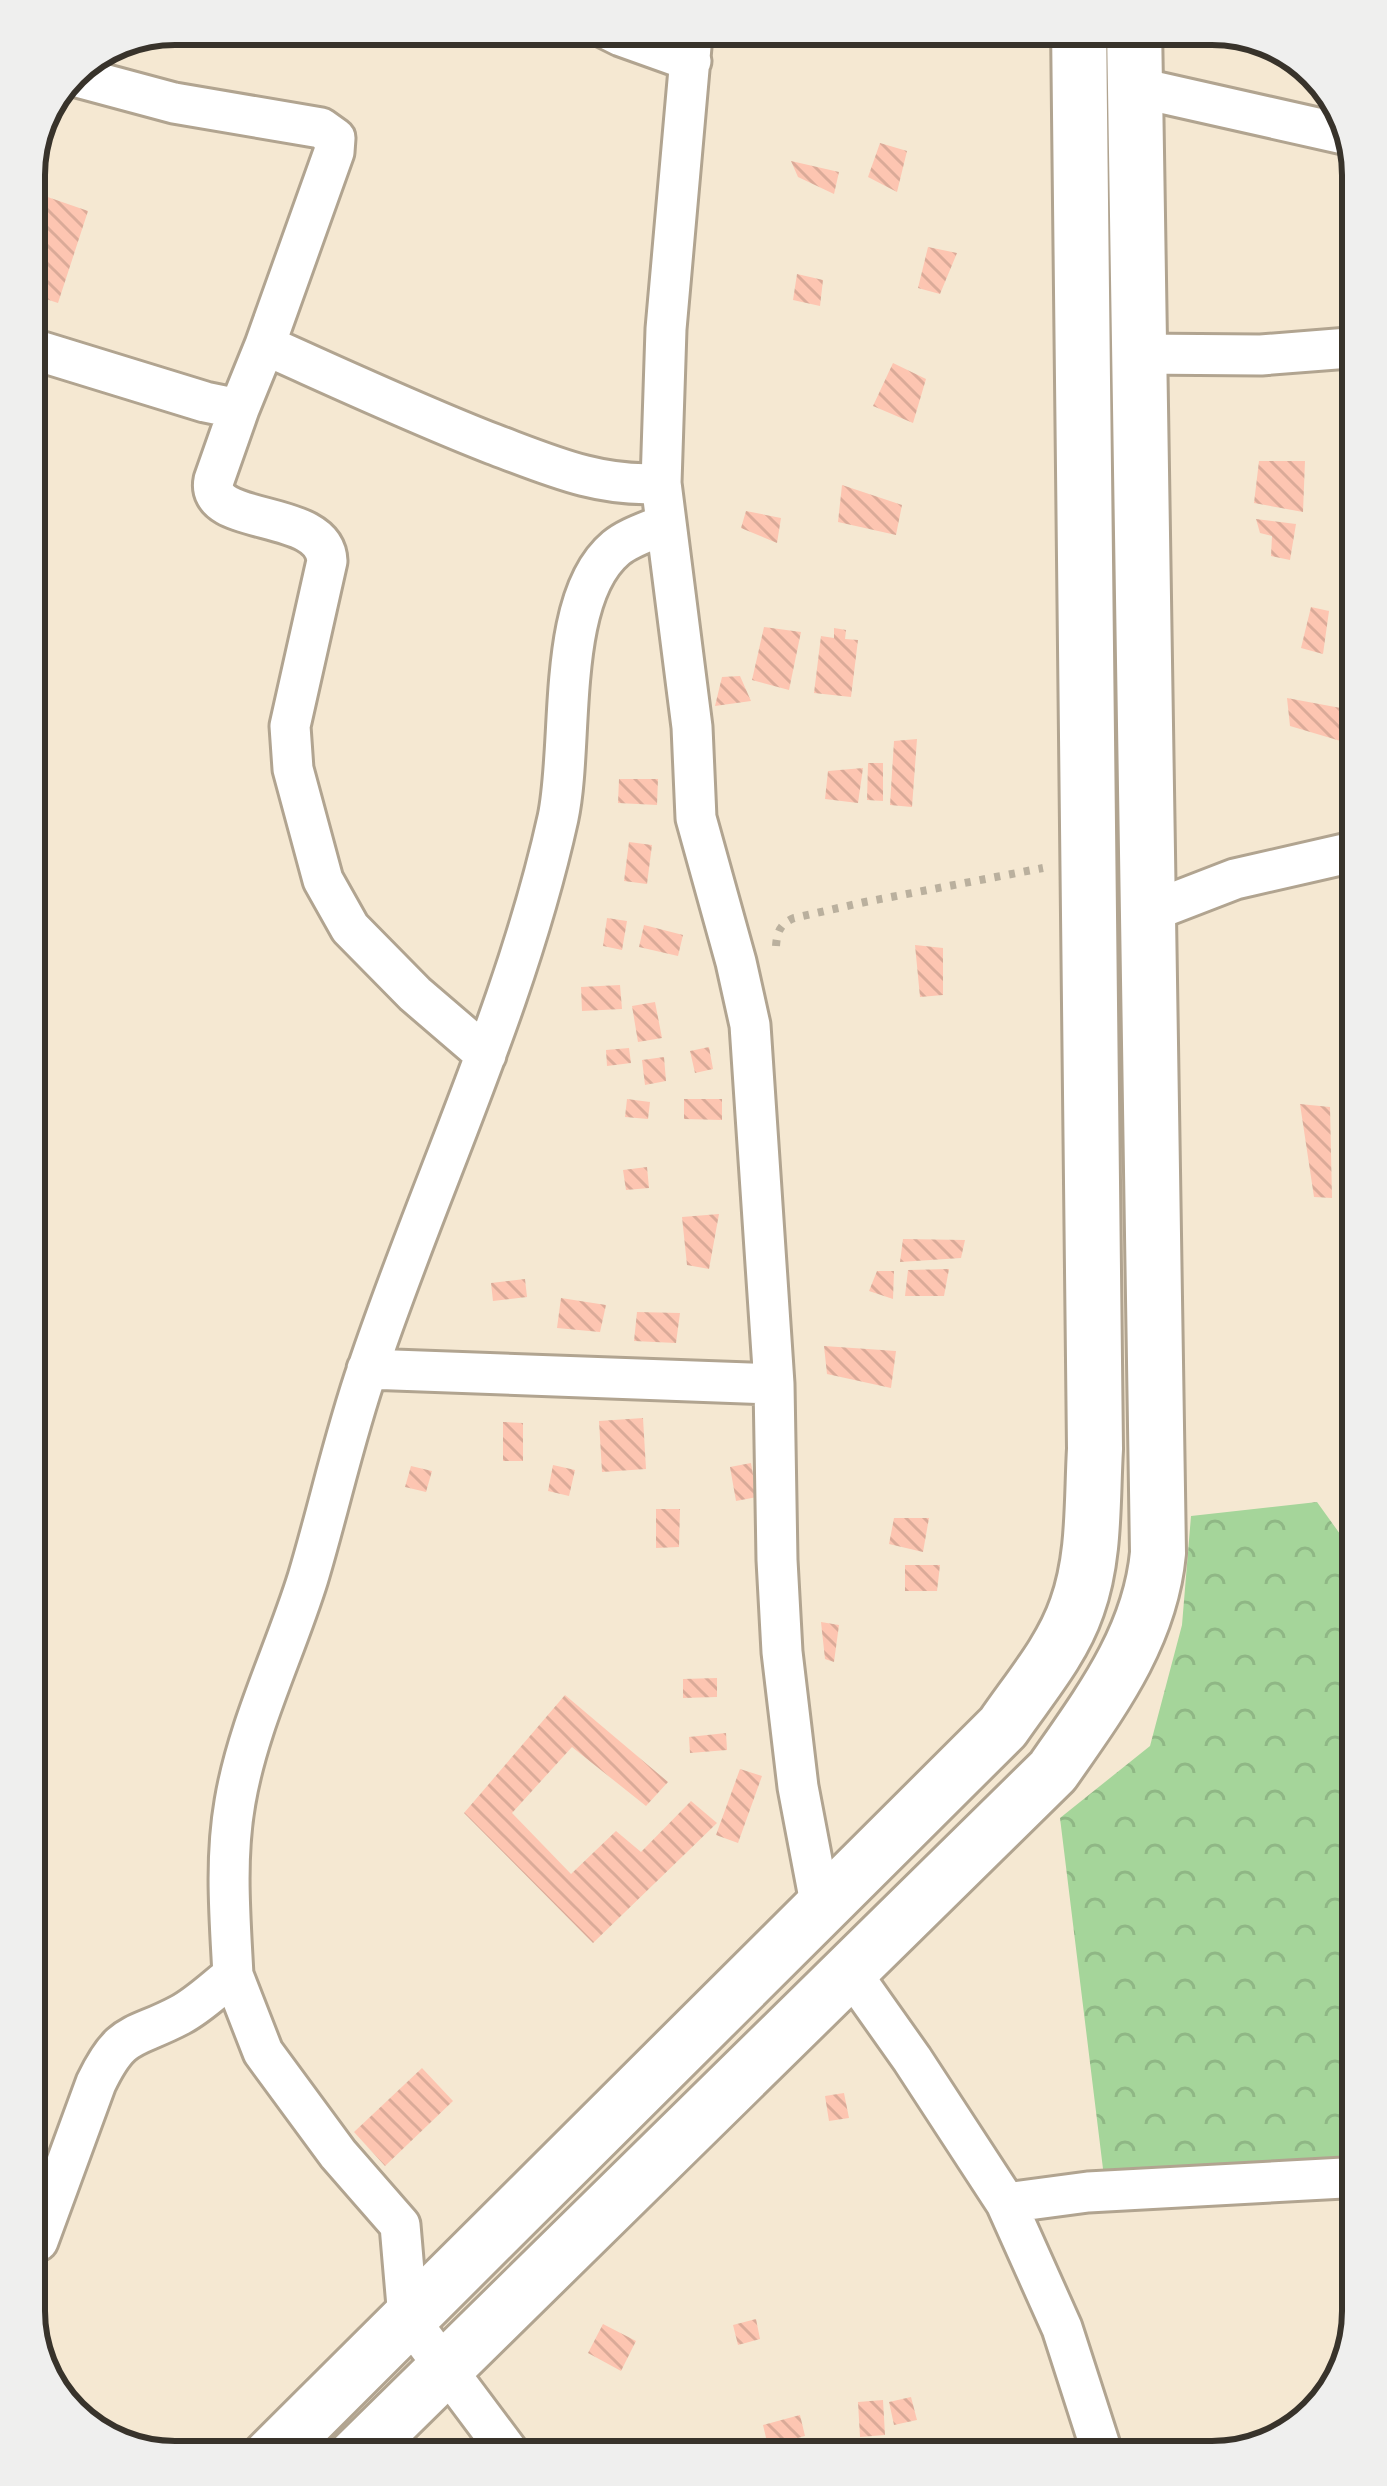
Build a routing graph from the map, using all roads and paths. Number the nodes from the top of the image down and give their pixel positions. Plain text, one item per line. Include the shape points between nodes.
1 (692, 45) edge
2 (1079, 45) edge
3 (1134, 45) edge
4 (87, 80) edge
5 (1135, 88) junction
6 (1335, 132) edge
7 (265, 345) junction
8 (1342, 349) edge
9 (45, 353) edge
10 (1137, 354) junction
11 (238, 409) junction
12 (661, 483) junction
13 (665, 524) junction
14 (1342, 855) edge
15 (1090, 859) junction
16 (1147, 913) junction
17 (774, 957) dead end
18 (486, 1054) junction
19 (367, 1369) junction
20 (774, 1384) junction
21 (821, 1908) junction
22 (850, 1970) junction
23 (233, 1975) junction
24 (1342, 2178) edge
25 (1006, 2203) junction
26 (45, 2223) edge
27 (409, 2318) junction
28 (445, 2368) junction
29 (286, 2441) edge
30 (370, 2441) edge
31 (500, 2441) edge
32 (1097, 2441) edge

1 - 12 street
2 - 15 street
3 - 5 street
4 - 7 street via 321,128 335,138
5 - 6 street
5 - 10 street
7 - 11 street
7 - 12 street via 577,476
8 - 10 street
9 - 11 street
10 - 16 street
11 - 18 street via 214,495 304,531 326,550 290,726 293,769 323,880 350,928
12 - 13 street
13 - 18 street via 618,546 584,599 558,815
13 - 20 street via 696,818 750,1025
14 - 16 street via 1235,879
15 - 17 path via 794,918 778,932
15 - 21 street via 1089,1565 1056,1651 1003,1727
16 - 22 street via 1158,1553 1150,1599 1110,1689 1053,1771
18 - 19 street
19 - 20 street
19 - 23 street via 235,1802 228,1883
20 - 21 street via 782,1652
21 - 27 street
22 - 25 street
22 - 28 street
23 - 26 street via 182,2014 125,2039 107,2060
23 - 27 street via 263,2051 400,2225
24 - 25 street
25 - 32 street via 1062,2328
27 - 28 street
27 - 29 street
28 - 30 street
28 - 31 street

